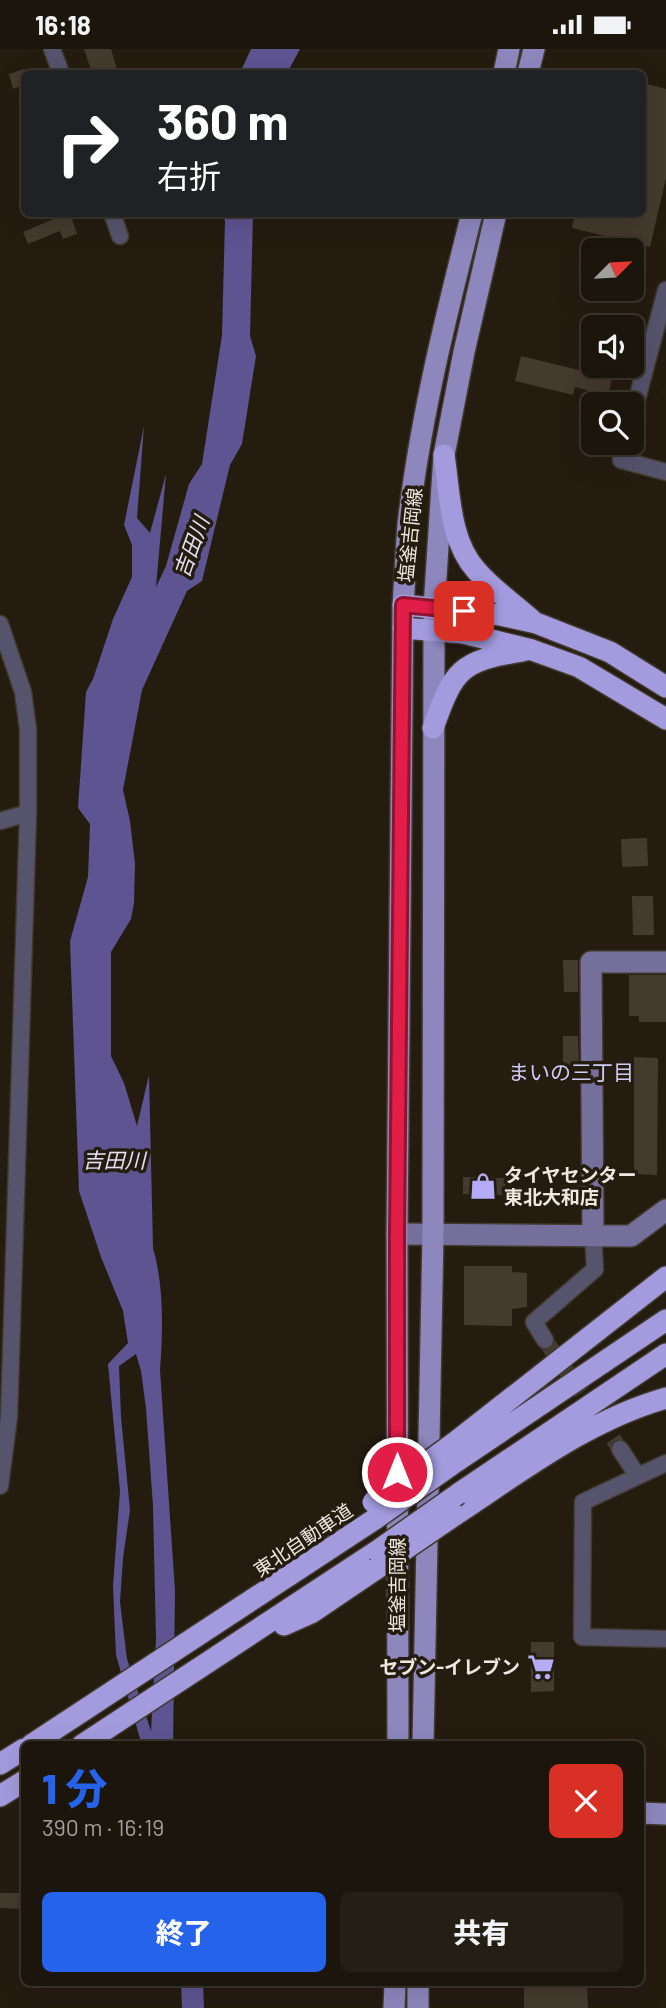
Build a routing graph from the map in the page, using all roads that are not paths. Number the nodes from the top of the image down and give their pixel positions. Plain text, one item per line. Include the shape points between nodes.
1 (52, 49) edge
2 (509, 49) edge
3 (534, 49) edge
4 (60, 70) edge
5 (505, 70) edge
6 (529, 70) edge
7 (113, 217) edge
8 (471, 217) edge
9 (495, 217) edge
10 (120, 236) dead end
11 (666, 290) edge
12 (639, 392) edge
13 (444, 455) junction
14 (622, 455) edge
15 (666, 473) edge
16 (403, 605) junction
17 (434, 608) junction
18 (536, 623) junction
19 (0, 624) edge
20 (403, 628) junction
21 (433, 631) junction
22 (532, 650) junction
23 (666, 687) edge
24 (666, 719) edge
25 (433, 729) junction
26 (28, 813) junction
27 (0, 821) edge
28 (666, 962) edge
29 (666, 1210) edge
30 (397, 1234) junction
31 (433, 1234) junction
32 (593, 1235) junction
33 (666, 1277) edge
34 (666, 1320) edge
35 (545, 1340) tunnel mouth
36 (666, 1354) edge
37 (666, 1398) edge
38 (620, 1449) tunnel mouth
39 (456, 1452) junction
40 (666, 1463) edge
41 (637, 1475) junction
42 (0, 1486) edge
43 (457, 1505) junction
44 (666, 1639) edge
45 (37, 1741) edge
46 (88, 1741) edge
47 (398, 1741) edge
48 (423, 1741) edge
49 (21, 1751) edge
50 (0, 1764) edge
51 (21, 1783) edge
52 (0, 1796) edge
53 (644, 1813) edge
54 (666, 1814) edge
55 (395, 1986) edge
56 (418, 1986) edge
57 (394, 2008) edge
58 (418, 2008) edge

1 - 4 street
2 - 5 main road
3 - 6 main road
7 - 10 street
8 - 16 main road, 塩釜吉岡線 via 432,381 408,524
9 - 13 main road, 塩釜吉岡線
11 - 12 street
13 - 17 main road, 塩釜吉岡線
13 - 18 highway via 455,527 464,552 496,590
14 - 15 street via 621,460
16 - 17 highway
16 - 20 main road, 塩釜吉岡線
17 - 18 highway
17 - 21 main road, 塩釜吉岡線
18 - 23 highway via 610,652
19 - 26 street via 23,692
20 - 21 highway
20 - 30 main road, 塩釜吉岡線
21 - 22 highway via 463,633
21 - 25 main road, 塩釜吉岡線
22 - 24 highway via 579,667
22 - 25 highway via 491,656 467,666 446,693
25 - 31 main road, 塩釜吉岡線
26 - 27 street
26 - 42 street via 9,1417
28 - 32 street via 591,962
29 - 32 street via 631,1236
30 - 31 street
30 - 47 main road, 塩釜吉岡線
31 - 32 street
31 - 48 main road, 塩釜吉岡線
32 - 35 street via 595,1269 534,1322
33 - 39 highway
34 - 39 highway, 東北自動車道
36 - 43 highway
37 - 43 highway via 608,1418
38 - 41 street
39 - 45 highway, 東北自動車道, bridge via 234,1613
40 - 41 street
41 - 44 street via 583,1502 582,1637
43 - 46 highway, bridge
49 - 50 highway
51 - 52 highway
53 - 54 main road
55 - 57 main road
56 - 58 main road

